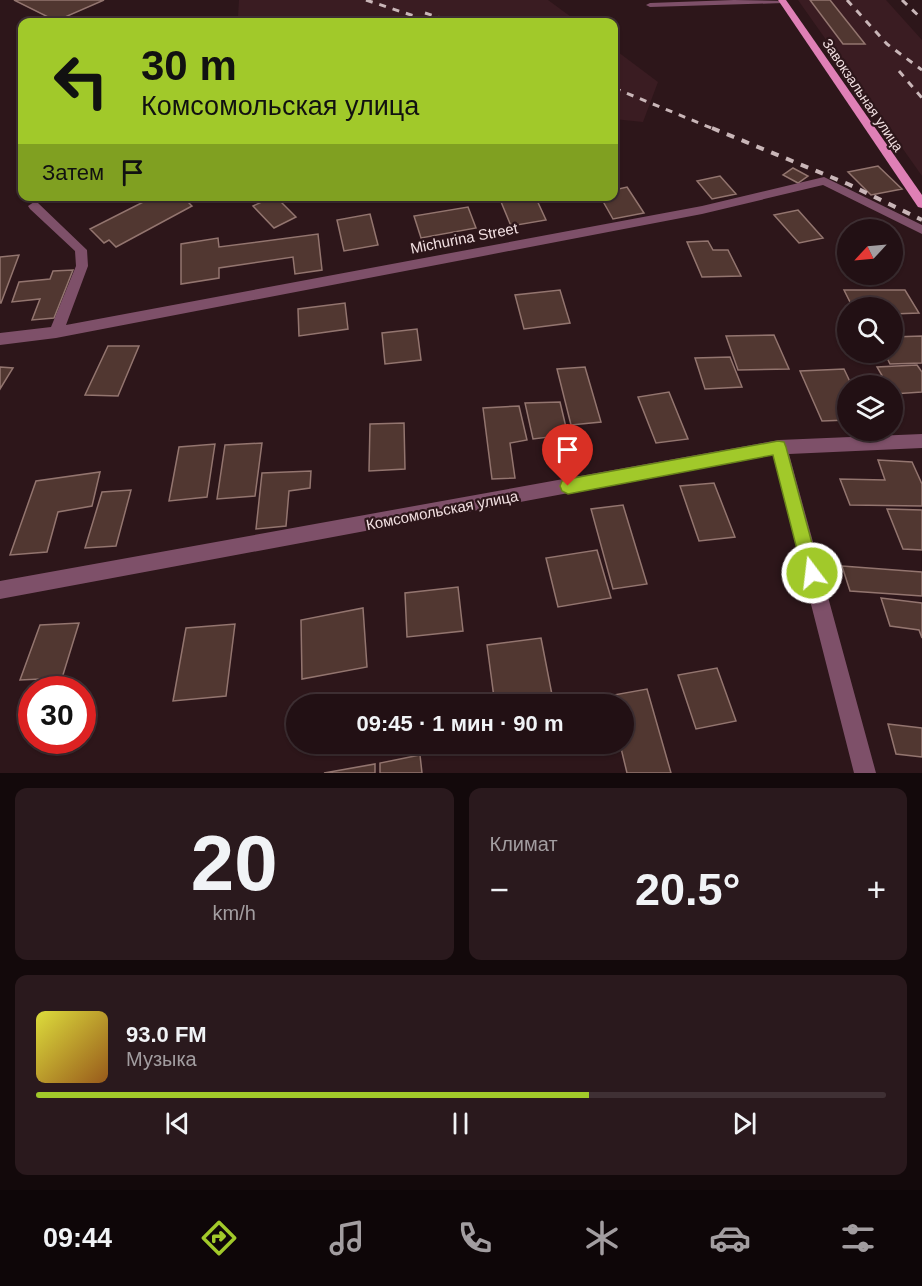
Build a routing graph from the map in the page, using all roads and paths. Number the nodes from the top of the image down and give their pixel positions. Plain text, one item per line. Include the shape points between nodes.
1 (782, 1) edge
2 (650, 5) dead end
3 (922, 204) edge
4 (34, 206) dead end
5 (922, 230) edge
6 (56, 332) junction
7 (0, 339) edge
8 (922, 441) edge
9 (778, 447) junction
10 (0, 590) edge
11 (865, 773) edge

1 - 2 street
1 - 3 main road, Завокзальная улица
4 - 6 street via 81,250 82,266
5 - 6 street, Michurina Street via 824,181 691,212
6 - 7 street, Michurina Street
8 - 9 street, Комсомольская улица
9 - 10 street, Комсомольская улица
9 - 11 street

